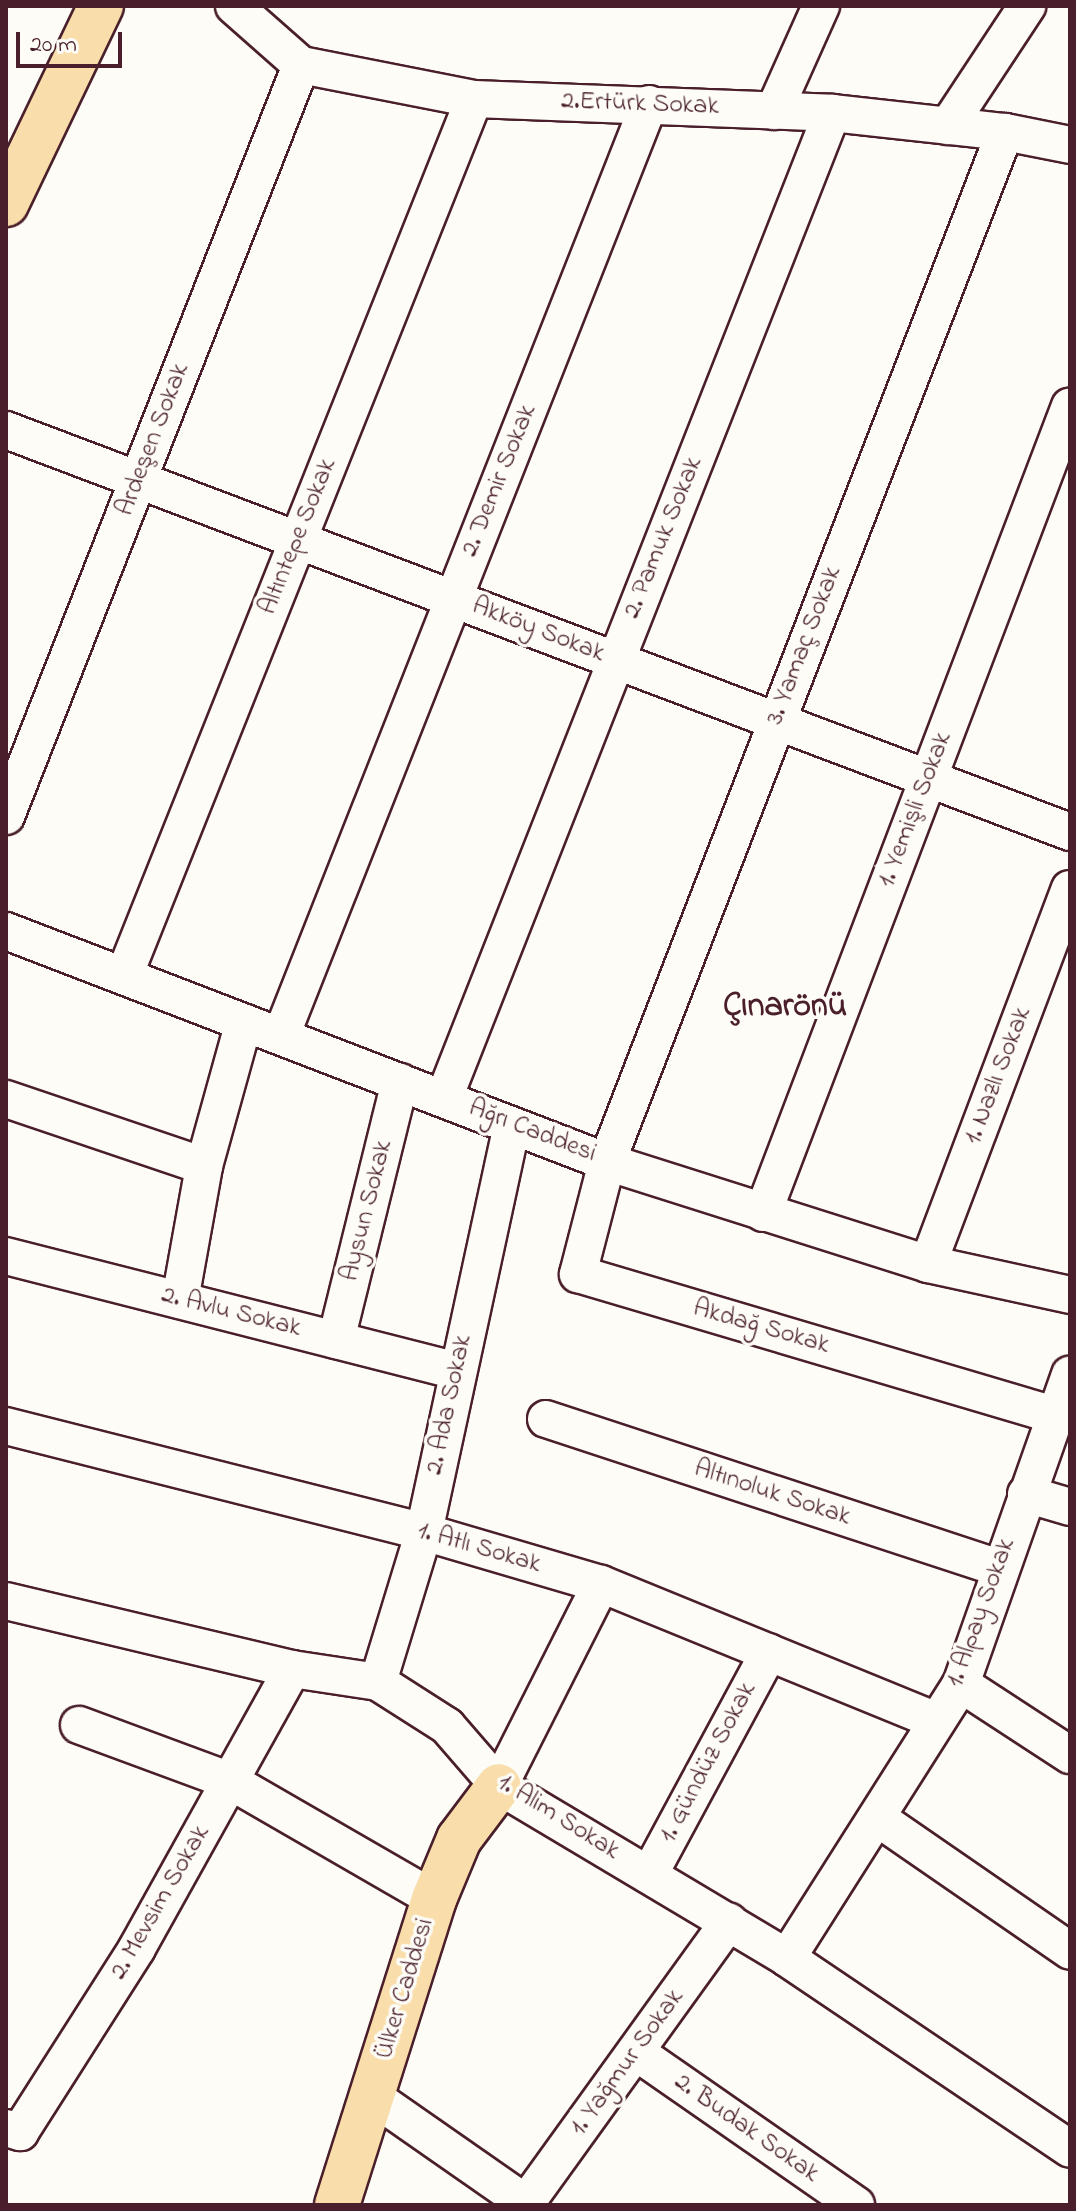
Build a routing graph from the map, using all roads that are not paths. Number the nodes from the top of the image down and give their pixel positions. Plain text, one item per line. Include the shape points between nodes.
1 (101, 6) edge
2 (234, 6) edge
3 (821, 6) edge
4 (1027, 6) edge
5 (301, 65) junction
6 (474, 99) junction
7 (649, 104) junction
8 (774, 111) junction
9 (832, 113) junction
10 (948, 126) junction
11 (1005, 132) junction
12 (1070, 145) edge
13 (6, 204) edge
14 (1070, 406) edge
15 (6, 430) edge
16 (138, 480) junction
17 (298, 540) junction
18 (453, 599) junction
19 (616, 661) junction
20 (775, 721) junction
21 (928, 779) junction
22 (6, 816) edge
23 (1070, 832) edge
24 (1070, 889) edge
25 (6, 931) edge
26 (124, 976) junction
27 (244, 1022) junction
28 (281, 1036) junction
29 (400, 1082) junction
30 (444, 1098) junction
31 (6, 1099) edge
32 (512, 1126) junction
33 (607, 1162) junction
34 (204, 1166) junction
35 (763, 1213) junction
36 (6, 1256) edge
37 (928, 1264) junction
38 (1070, 1295) edge
39 (180, 1300) junction
40 (336, 1340) junction
41 (457, 1371) junction
42 (1070, 1375) edge
43 (1054, 1415) junction
44 (546, 1419) dead end
45 (6, 1426) edge
46 (1026, 1494) junction
47 (1070, 1507) edge
48 (424, 1532) junction
49 (999, 1568) junction
50 (601, 1584) junction
51 (6, 1601) edge
52 (769, 1652) junction
53 (292, 1669) junction
54 (378, 1682) junction
55 (961, 1684) junction
56 (936, 1721) junction
57 (79, 1725) dead end
58 (1070, 1755) edge
59 (230, 1781) junction
60 (499, 1786) junction
61 (879, 1819) junction
62 (649, 1875) junction
63 (434, 1899) junction
64 (729, 1922) junction
65 (1070, 1951) edge
66 (787, 1958) junction
67 (636, 2052) junction
68 (372, 2096) junction
69 (13, 2130) edge
70 (1070, 2149) edge
71 (527, 2204) edge
72 (337, 2205) edge
73 (856, 2205) edge

1 - 13 main road
2 - 5 street
3 - 8 street
4 - 10 street
5 - 6 street, 2.Ertürk Sokak
5 - 16 street, Ardeşen Sokak
6 - 7 street, 2.Ertürk Sokak
6 - 17 street, Altıntepe Sokak
7 - 8 street, 2.Ertürk Sokak
7 - 18 street, 2. Demir Sokak
8 - 9 street, 2.Ertürk Sokak
9 - 10 street, 2.Ertürk Sokak
9 - 19 street, 2. Pamuk Sokak
10 - 11 street, 2.Ertürk Sokak
11 - 12 street, 2.Ertürk Sokak
11 - 20 street, 3. Yamaç Sokak
14 - 21 street, 1. Yemişli Sokak
15 - 16 street, Akköy Sokak
16 - 17 street, Akköy Sokak
16 - 22 street, Ardeşen Sokak
17 - 18 street, Akköy Sokak
17 - 26 street, Altıntepe Sokak
18 - 19 street, Akköy Sokak
18 - 28 street, 2. Demir Sokak
19 - 20 street, Akköy Sokak
19 - 30 street, 2. Pamuk Sokak
20 - 21 street, Akköy Sokak
20 - 33 street, 3. Yamaç Sokak
21 - 23 street, Akköy Sokak
21 - 35 street, 1. Yemişli Sokak
24 - 37 street, 1. Nazlı Sokak
25 - 26 street, Ağrı Caddesi
26 - 27 street, Ağrı Caddesi
27 - 28 street, Ağrı Caddesi
27 - 34 street
28 - 29 street, Ağrı Caddesi
29 - 30 street, Ağrı Caddesi
29 - 40 street, Aysun Sokak
30 - 32 street, Ağrı Caddesi
31 - 34 street
32 - 33 street, Ağrı Caddesi
32 - 41 street, 2. Ada Sokak
33 - 35 street, Ağrı Caddesi
33 - 43 street, Akdağ Sokak via 578,1274
34 - 39 street
35 - 37 street, Ağrı Caddesi
36 - 39 street, 2. Avlu Sokak
37 - 38 street, Ağrı Caddesi
39 - 40 street, 2. Avlu Sokak
40 - 41 street, 2. Avlu Sokak
41 - 48 street, 2. Ada Sokak
42 - 43 street, 1. Alpay Sokak
43 - 46 street, 1. Alpay Sokak
44 - 49 street, Altınoluk Sokak
45 - 48 street, 1. Atlı Sokak
46 - 47 street
46 - 49 street, 1. Alpay Sokak
48 - 50 street, 1. Atlı Sokak
48 - 54 street, 2. Ada Sokak
49 - 55 street, 1. Alpay Sokak
50 - 52 street, 1. Atlı Sokak
50 - 60 street
51 - 53 street, 1. Alim Sokak
52 - 56 street, 1. Atlı Sokak
52 - 62 street, 1. Gündüz Sokak
53 - 54 street, 1. Alim Sokak
53 - 59 street, 2. Mevsim Sokak
54 - 60 street, 1. Alim Sokak via 447,1726
55 - 56 street, 1. Alpay Sokak
55 - 58 street
56 - 61 street, 1. Alpay Sokak
57 - 59 street
59 - 63 street
59 - 69 street, 2. Mevsim Sokak via 137,1948
60 - 62 street, 1. Alim Sokak
60 - 63 main road, Ülker Caddesi via 459,1839
61 - 65 street
61 - 66 street, 1. Alpay Sokak
62 - 64 street, 1. Alim Sokak
63 - 68 main road, Ülker Caddesi
64 - 66 street, 1. Alim Sokak
64 - 67 street, 1. Yağmur Sokak
66 - 70 street, 1. Alim Sokak
67 - 71 street, 1. Yağmur Sokak
67 - 73 street, 2. Budak Sokak
68 - 71 street, 1. Yağmur Sokak
68 - 72 main road, Ülker Caddesi

